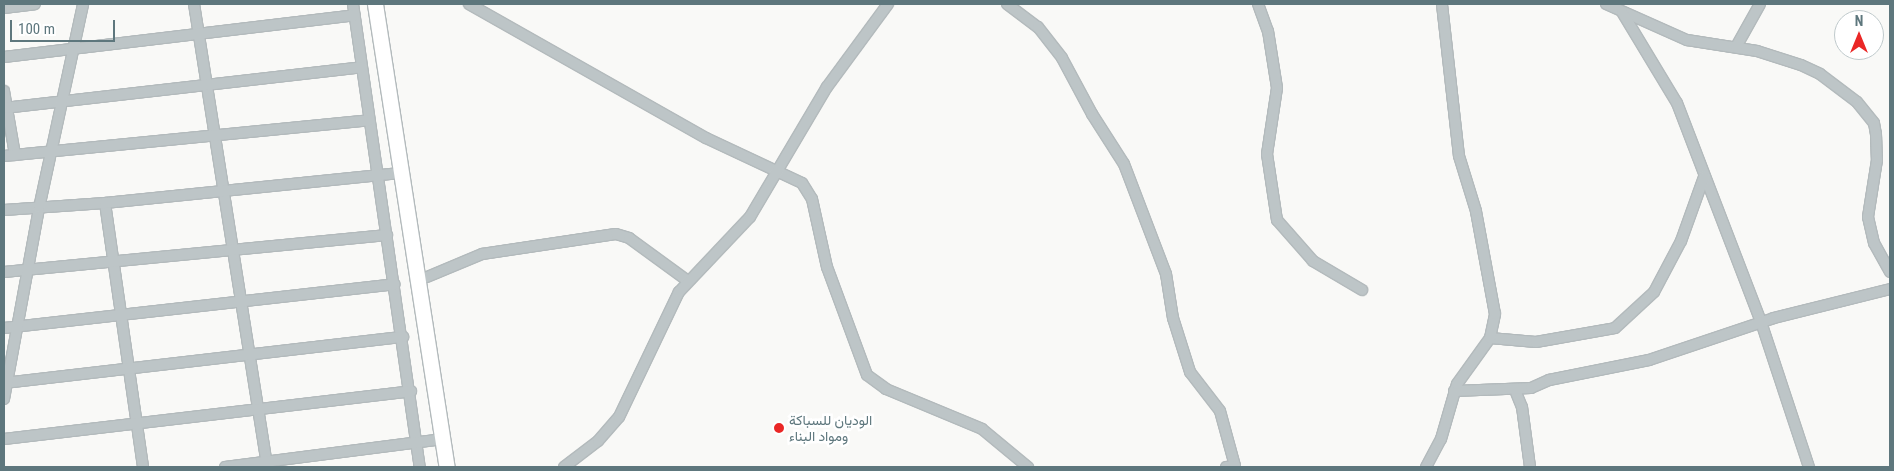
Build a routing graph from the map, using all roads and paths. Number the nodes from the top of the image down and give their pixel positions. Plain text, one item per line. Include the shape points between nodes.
1 (35, 4) edge
2 (83, 4) edge
3 (194, 4) edge
4 (353, 4) edge
5 (375, 4) edge
6 (383, 4) edge
7 (469, 4) edge
8 (888, 4) edge
9 (1006, 4) edge
10 (1258, 4) edge
11 (1442, 4) edge
12 (1606, 4) edge
13 (1760, 4) edge
14 (4, 8) edge
15 (1622, 12) junction
16 (354, 15) junction
17 (200, 34) junction
18 (1736, 47) junction
19 (73, 50) junction
20 (4, 57) edge
21 (362, 67) junction
22 (209, 85) junction
23 (4, 91) edge
24 (62, 103) junction
25 (5, 108) edge
26 (370, 120) junction
27 (216, 136) junction
28 (52, 151) junction
29 (15, 155) junction
30 (4, 156) edge
31 (402, 173) junction
32 (778, 173) junction
33 (378, 176) junction
34 (1704, 177) junction
35 (224, 191) junction
36 (105, 203) junction
37 (39, 208) junction
38 (4, 210) edge
39 (387, 235) junction
40 (232, 250) junction
41 (113, 262) junction
42 (27, 270) junction
43 (4, 272) edge
44 (1890, 272) edge
45 (426, 277) junction
46 (688, 281) junction
47 (395, 284) junction
48 (1890, 289) edge
49 (1362, 290) dead end
50 (240, 302) junction
51 (121, 315) junction
52 (1762, 322) junction
53 (17, 326) junction
54 (4, 328) edge
55 (403, 338) junction
56 (1490, 338) junction
57 (249, 355) junction
58 (129, 370) junction
59 (5, 383) edge
60 (1515, 390) junction
61 (411, 391) junction
62 (1454, 391) junction
63 (4, 399) edge
64 (258, 408) junction
65 (138, 422) junction
66 (4, 439) edge
67 (443, 439) junction
68 (416, 443) junction
69 (267, 465) edge
70 (143, 467) edge
71 (225, 467) edge
72 (420, 467) edge
73 (447, 467) edge
74 (456, 467) edge
75 (564, 467) edge
76 (1028, 467) edge
77 (1226, 467) edge
78 (1426, 467) edge
79 (1530, 467) edge
80 (1809, 467) edge

1 - 14 street
2 - 19 street
3 - 17 street
4 - 16 street
5 - 31 highway
6 - 45 highway
7 - 32 street via 698,134
8 - 32 street via 827,87
9 - 77 street via 1038,27 1062,58 1124,164 1166,274 1173,318 1190,372 1220,411 1235,466
10 - 49 street via 1268,31 1277,82 1267,154 1277,220 1313,261
11 - 56 street via 1459,156 1476,211 1494,301 1494,326
12 - 15 street
13 - 18 street
15 - 18 street via 1687,40
15 - 34 street via 1671,90
16 - 17 street
16 - 21 street
17 - 19 street
17 - 22 street
18 - 44 street via 1782,58 1820,74 1857,102 1874,123 1877,160 1868,217 1874,243
19 - 20 street
19 - 24 street
21 - 22 street
21 - 26 street
22 - 24 street
22 - 27 street
23 - 25 street
24 - 25 street
24 - 28 street
25 - 29 street
26 - 27 street
26 - 33 street
27 - 28 street
27 - 35 street
28 - 29 street
28 - 37 street
29 - 30 street
31 - 33 street
31 - 67 highway
32 - 46 street via 750,217
32 - 76 street via 802,183 812,199 827,267 867,375 886,389 982,429
33 - 35 street
33 - 39 street
34 - 52 street
34 - 56 street via 1681,241 1654,292 1615,328 1536,342
35 - 36 street
35 - 40 street
36 - 37 street
36 - 41 street
37 - 38 street
37 - 42 street
39 - 40 street
39 - 47 street
40 - 41 street
40 - 50 street
41 - 42 street
41 - 51 street
42 - 43 street
42 - 53 street
45 - 46 street via 482,254 616,234 629,238
45 - 74 highway
46 - 75 street via 673,303 620,417 598,441
47 - 50 street
47 - 55 street
48 - 52 street
50 - 51 street
50 - 57 street
51 - 53 street
51 - 58 street
52 - 60 street via 1649,360
52 - 80 street
53 - 54 street
53 - 59 street
55 - 57 street
55 - 61 street
56 - 62 street
57 - 58 street
57 - 64 street
58 - 59 street
58 - 65 street
59 - 63 street
60 - 62 street
60 - 79 street via 1522,407
61 - 64 street
61 - 68 street
62 - 78 street via 1442,439
64 - 65 street
64 - 69 street
65 - 66 street
65 - 70 street
67 - 68 street
67 - 73 highway
68 - 69 street
68 - 72 street
69 - 71 street

